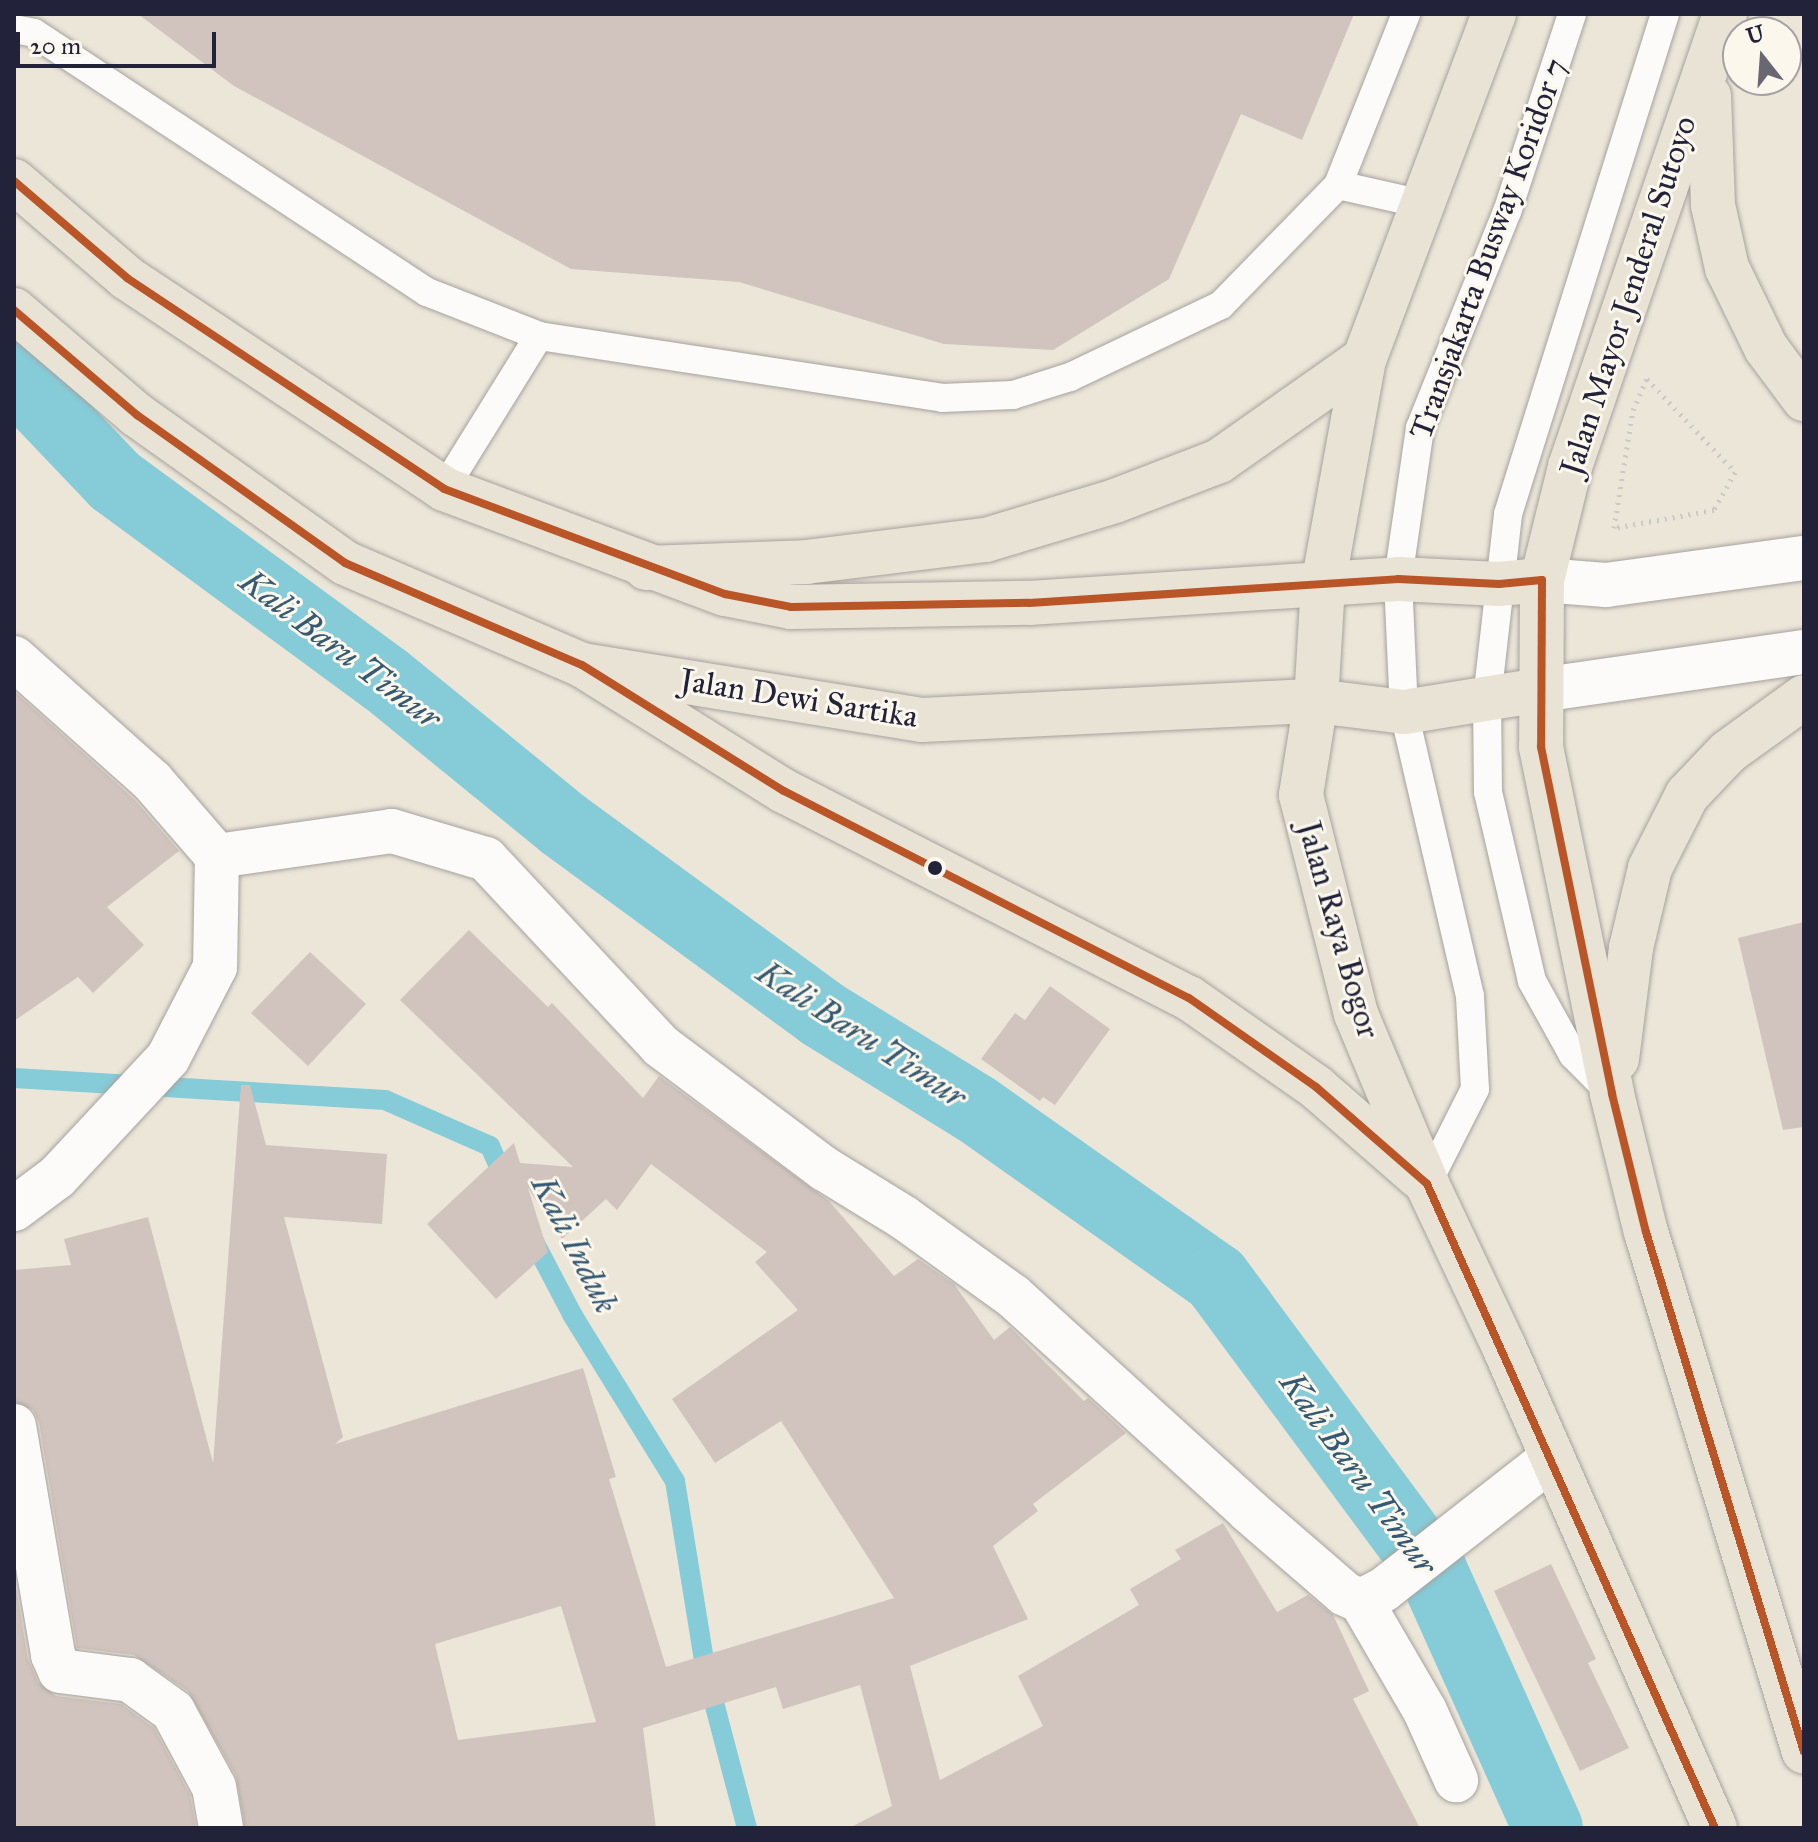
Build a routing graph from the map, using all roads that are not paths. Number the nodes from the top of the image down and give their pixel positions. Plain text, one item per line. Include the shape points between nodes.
1 (1406, 14) edge
2 (1494, 14) edge
3 (1572, 14) edge
4 (1665, 14) edge
5 (14, 29) edge
6 (1718, 34) edge
7 (14, 181) edge
8 (1338, 185) junction
9 (1422, 204) junction
10 (14, 310) edge
11 (539, 336) junction
12 (1364, 359) junction
13 (1804, 399) edge
14 (444, 489) junction
15 (1804, 558) edge
16 (646, 568) junction
17 (1398, 579) junction
18 (1542, 580) junction
19 (1323, 584) junction
20 (1499, 584) junction
21 (1804, 652) edge
22 (14, 658) edge
23 (582, 665) junction
24 (1540, 690) junction
25 (1804, 697) edge
26 (1487, 699) junction
27 (1316, 701) junction
28 (1404, 712) junction
29 (217, 856) junction
30 (1612, 1094) junction
31 (1427, 1184) junction
32 (14, 1209) edge
33 (14, 1426) edge
34 (1552, 1458) junction
35 (1372, 1596) junction
36 (1800, 1728) edge
37 (1456, 1780) dead end
38 (221, 1828) edge
39 (1715, 1828) edge

1 - 8 lane
2 - 9 main road
3 - 17 lane, Transjakarta Busway Koridor 7 via 1507,212 1420,428
4 - 20 lane via 1540,404 1508,514
5 - 11 lane via 34,33 427,292
6 - 13 main road via 1708,155 1718,236 1766,348
6 - 18 main road, Jalan Mayor Jenderal Sutoyo via 1570,467
7 - 14 main road via 127,278
8 - 9 lane
8 - 11 lane via 1221,305 1070,377 1013,395 942,398 875,391
9 - 12 main road
10 - 23 main road, Jalan Dewi Sartika via 137,415 345,563
11 - 14 lane
12 - 16 main road via 1219,461 1115,501 986,540 806,562
12 - 19 main road
14 - 16 main road
15 - 18 street via 1606,585
16 - 19 main road via 725,594 791,607 1029,603
17 - 19 main road
17 - 20 main road
17 - 28 lane, Transjakarta Busway Koridor 7
18 - 20 main road
18 - 24 main road
19 - 27 main road, Jalan Raya Bogor
20 - 26 lane
21 - 24 street
22 - 29 street via 152,781
23 - 27 main road, Jalan Dewi Sartika via 922,720
23 - 31 main road via 784,791 1189,998 1316,1087
24 - 26 main road, Jalan Dewi Sartika
24 - 30 main road via 1541,747
25 - 30 main road via 1728,752 1687,795 1650,868 1631,948
26 - 28 main road, Jalan Dewi Sartika
26 - 30 lane via 1488,792 1532,981 1573,1055
27 - 28 main road, Jalan Dewi Sartika
27 - 31 main road, Jalan Raya Bogor via 1301,795 1356,1014
28 - 31 lane, Transjakarta Busway Koridor 7 via 1470,996 1475,1089
29 - 32 street via 215,967 168,1058 57,1177
29 - 35 street via 392,831 486,859 661,1046 825,1169 1013,1296 1345,1594
30 - 36 main road via 1646,1232
31 - 34 main road, Jalan Raya Bogor
33 - 38 street via 60,1671 130,1680 173,1711 214,1787
34 - 35 street
34 - 39 main road, Jalan Raya Bogor
35 - 37 street

